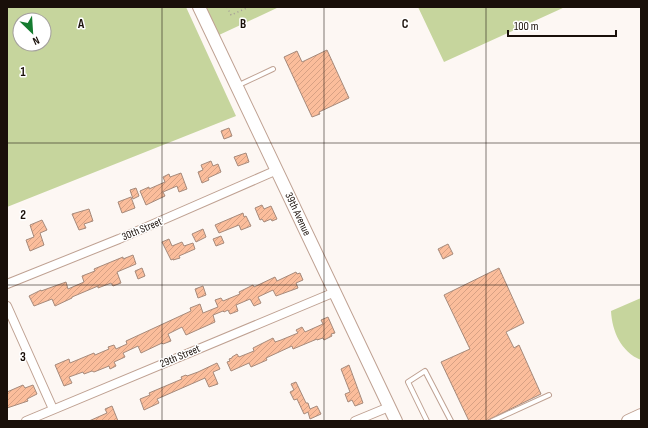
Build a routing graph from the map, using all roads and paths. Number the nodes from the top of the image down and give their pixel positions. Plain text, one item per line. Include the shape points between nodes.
1 (199, 7) edge
2 (228, 7) edge
3 (249, 7) edge
4 (273, 69) dead end
5 (236, 86) junction
6 (277, 170) junction
7 (7, 284) edge
8 (335, 292) junction
9 (7, 306) edge
10 (549, 395) dead end
11 (389, 407) junction
12 (53, 409) junction
13 (641, 415) edge
14 (26, 421) edge
15 (355, 421) edge
16 (396, 421) edge
17 (427, 421) edge
18 (451, 421) edge
19 (492, 421) edge
20 (628, 421) edge

1 - 5 street, 39th Avenue
2 - 3 path via 231,15
4 - 5 lane
5 - 6 street, 39th Avenue
6 - 7 street, 30th Street via 119,239
6 - 8 street, 39th Avenue
8 - 11 street, 39th Avenue
8 - 12 street, 29th Street
9 - 12 street
10 - 19 lane
11 - 15 street
11 - 16 street, 39th Avenue
12 - 14 street, 29th Street
13 - 20 street
17 - 18 lane via 408,382 425,371

